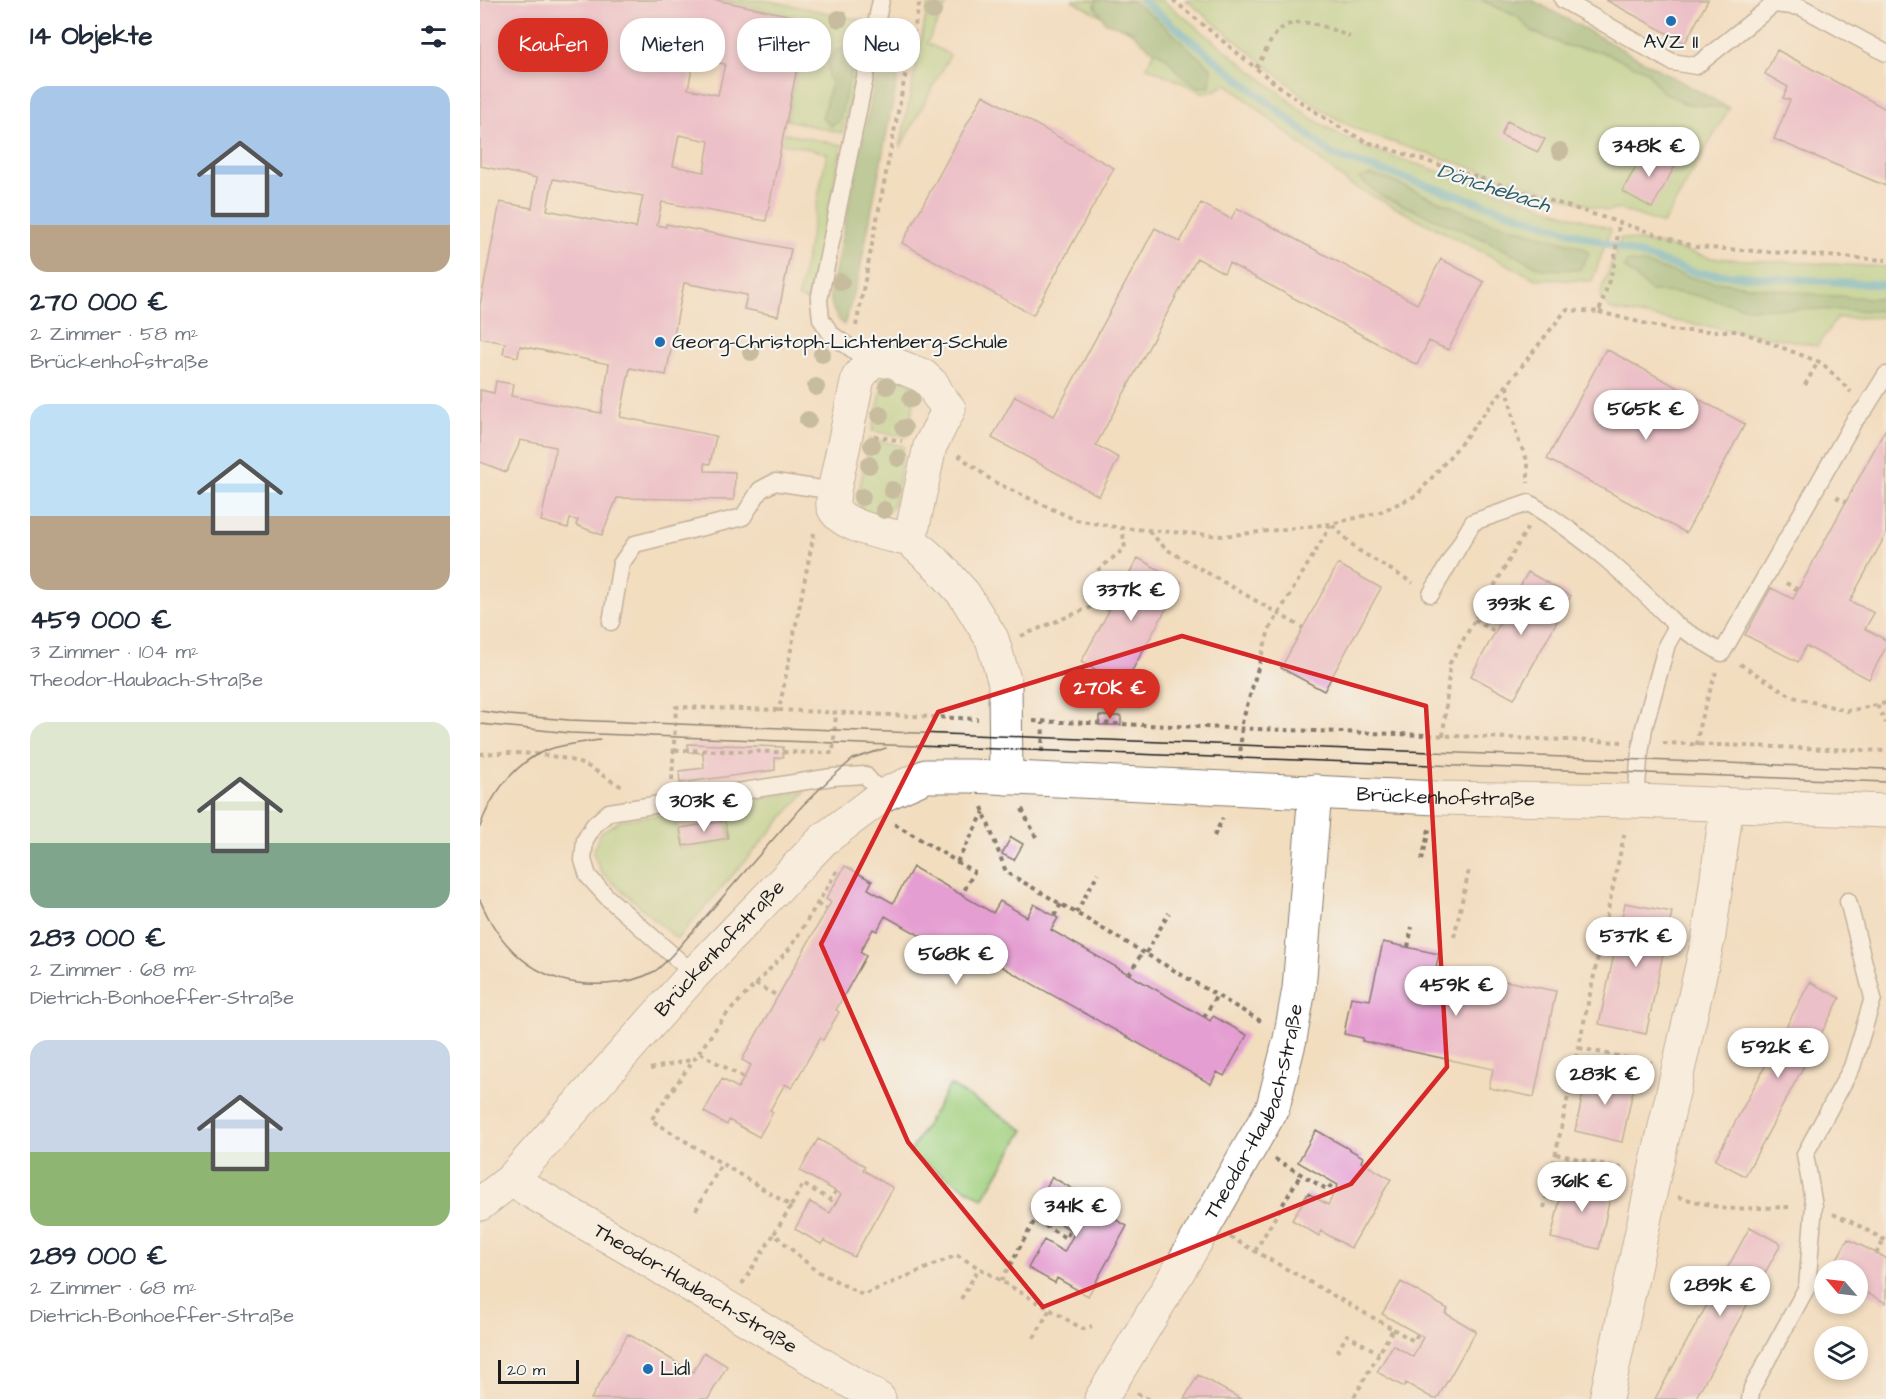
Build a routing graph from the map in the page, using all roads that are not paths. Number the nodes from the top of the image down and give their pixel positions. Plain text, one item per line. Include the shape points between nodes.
1 (881, 0) edge
2 (1563, 0) edge
3 (1886, 53) edge
4 (870, 362) junction
5 (1886, 375) edge
6 (834, 492) junction
7 (910, 540) junction
8 (1431, 594) road end
9 (611, 622) dead end
10 (1677, 626) junction
11 (1006, 778) junction
12 (1316, 791) junction
13 (1631, 801) junction
14 (1727, 805) junction
15 (887, 808) junction
16 (1886, 811) edge
17 (1848, 901) dead end
18 (694, 974) junction
19 (511, 1180) junction
20 (480, 1204) edge
21 (879, 1399) edge
22 (1101, 1399) edge
23 (1606, 1399) edge
24 (1750, 1399) edge

1 - 4 lane via 819,300 822,319 831,334
2 - 3 lane via 1672,62 1696,66 1773,4 1801,7
4 - 6 street via 858,378
4 - 7 street via 884,360 923,376 949,409 930,446
5 - 10 lane via 1854,421 1722,653
6 - 7 street via 833,507 841,517
6 - 9 lane via 775,482 760,490 743,517 635,544 621,564
7 - 11 street via 964,594 992,639 1005,683
8 - 10 lane via 1473,522 1533,506 1594,548
10 - 13 lane via 1667,644
11 - 12 street, Brückenhofstraße
11 - 15 street, Brückenhofstraße via 926,776
12 - 13 street, Brückenhofstraße via 1437,798
12 - 22 street, Theodor-Haubach-Straße via 1299,988 1273,1107
13 - 14 street, Brückenhofstraße
14 - 16 street, Brückenhofstraße
14 - 23 street via 1709,935
15 - 18 street, Brückenhofstraße via 823,840
15 - 18 lane via 865,775 609,812 585,840 583,860 588,876
17 - 24 lane via 1872,998 1852,1067 1805,1154 1814,1206 1807,1287 1752,1388
18 - 19 street, Brückenhofstraße
19 - 20 street, Brückenhofstraße
19 - 21 street, Theodor-Haubach-Straße

